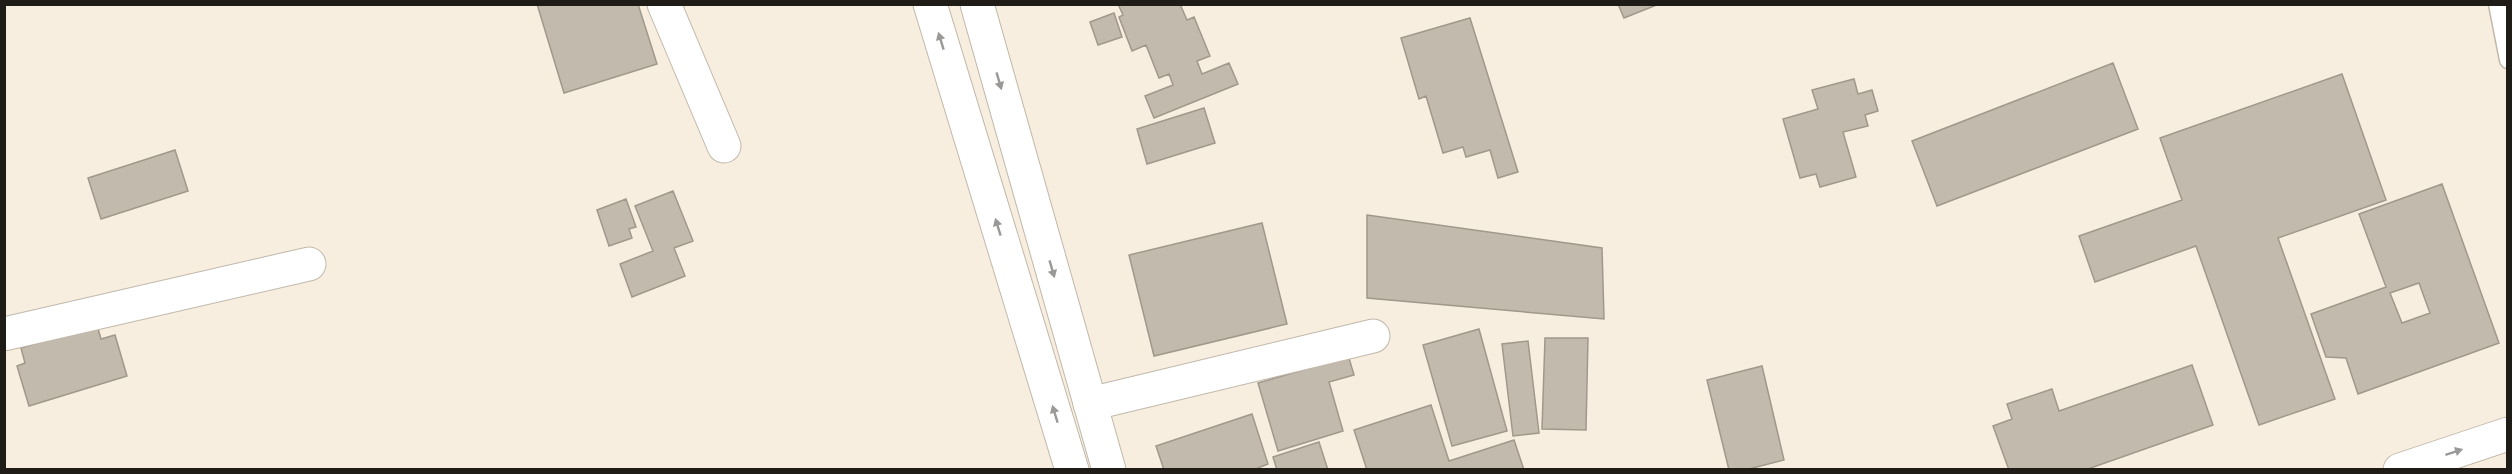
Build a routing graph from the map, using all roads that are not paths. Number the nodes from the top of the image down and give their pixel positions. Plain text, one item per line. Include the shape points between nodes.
1 (664, 4) edge
2 (930, 4) edge
3 (977, 4) edge
4 (2497, 4) edge
5 (2508, 60) edge
6 (724, 146) dead end
7 (309, 264) dead end
8 (4, 334) edge
9 (1373, 336) dead end
10 (1090, 404) junction
11 (2508, 434) edge
12 (1072, 470) edge
13 (1109, 470) edge
14 (2400, 470) edge

1 - 6 street
12 -> 2 street
3 -> 10 street
4 - 5 lane
7 - 8 street
9 - 10 street
10 - 13 street
14 -> 11 street

